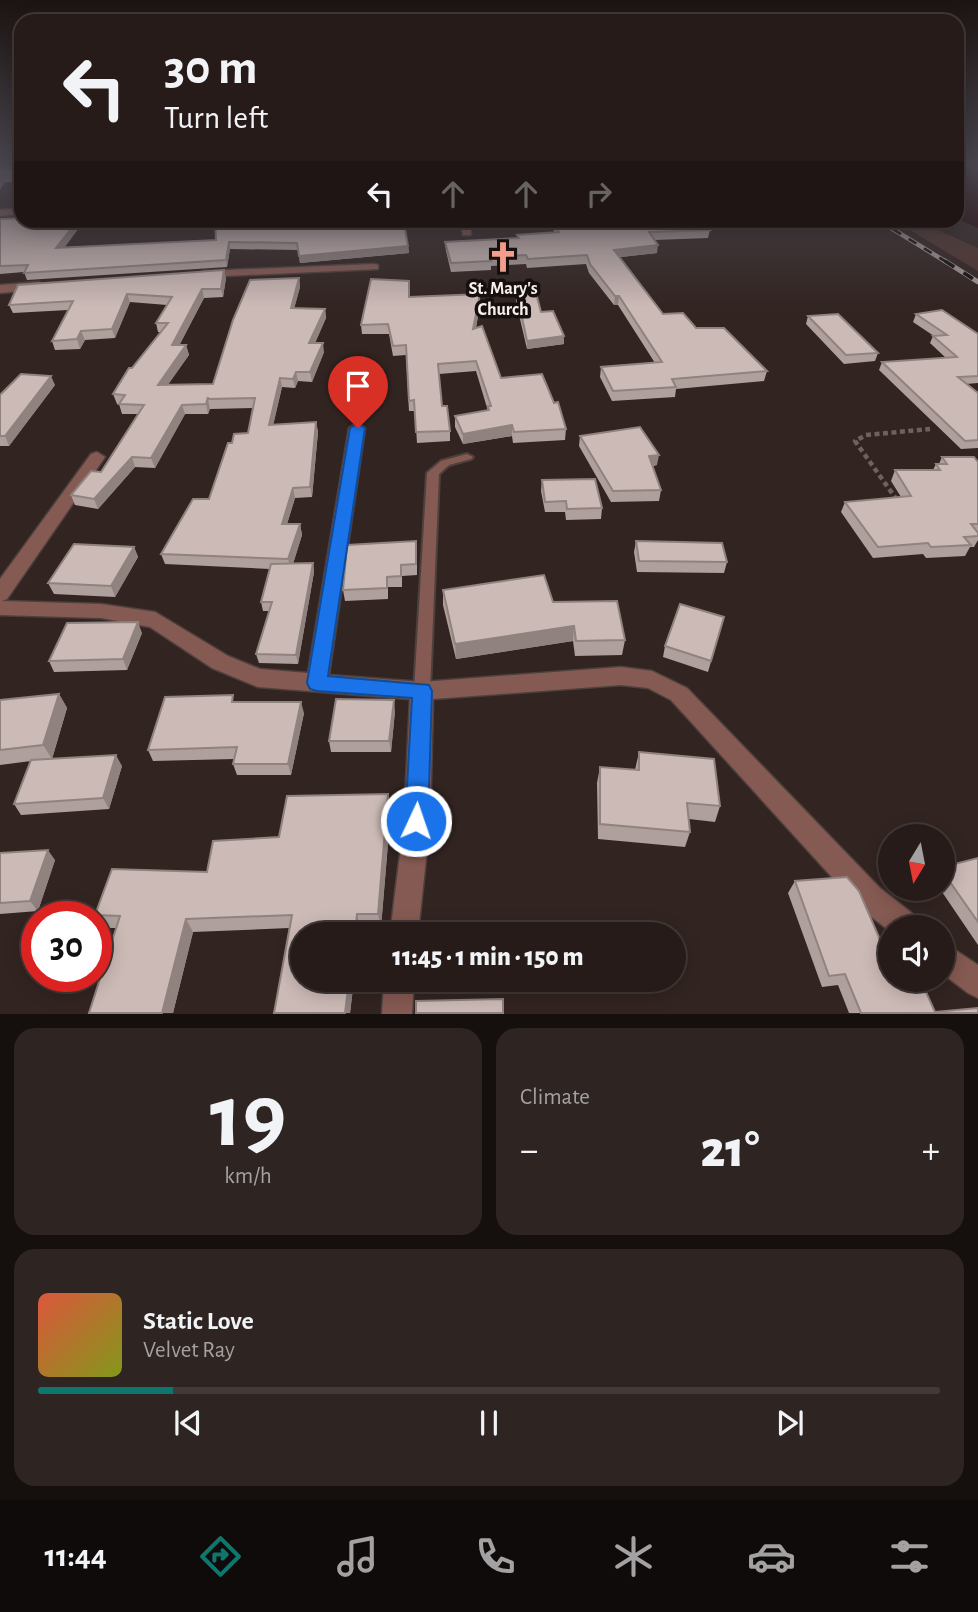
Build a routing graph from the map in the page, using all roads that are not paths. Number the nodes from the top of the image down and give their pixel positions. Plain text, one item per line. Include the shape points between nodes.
1 (466, 228) edge
2 (467, 233) dead end
3 (374, 267) dead end
4 (185, 274) edge
5 (56, 284) edge
6 (0, 289) edge
7 (358, 428) dead end
8 (97, 457) dead end
9 (467, 457) dead end
10 (0, 594) edge
11 (0, 608) edge
12 (317, 683) junction
13 (422, 691) junction
14 (892, 915) edge
15 (405, 922) edge
16 (955, 965) edge
17 (978, 983) edge
18 (398, 992) edge
19 (397, 1013) edge

1 - 2 street
3 - 4 street
5 - 6 street
7 - 12 street
8 - 10 street
9 - 13 lane via 445,463 433,473
11 - 12 street via 101,611 155,620 220,662 258,678
12 - 13 street
13 - 14 street via 621,676 652,680 679,694 870,898
13 - 15 street
16 - 17 street
18 - 19 street

